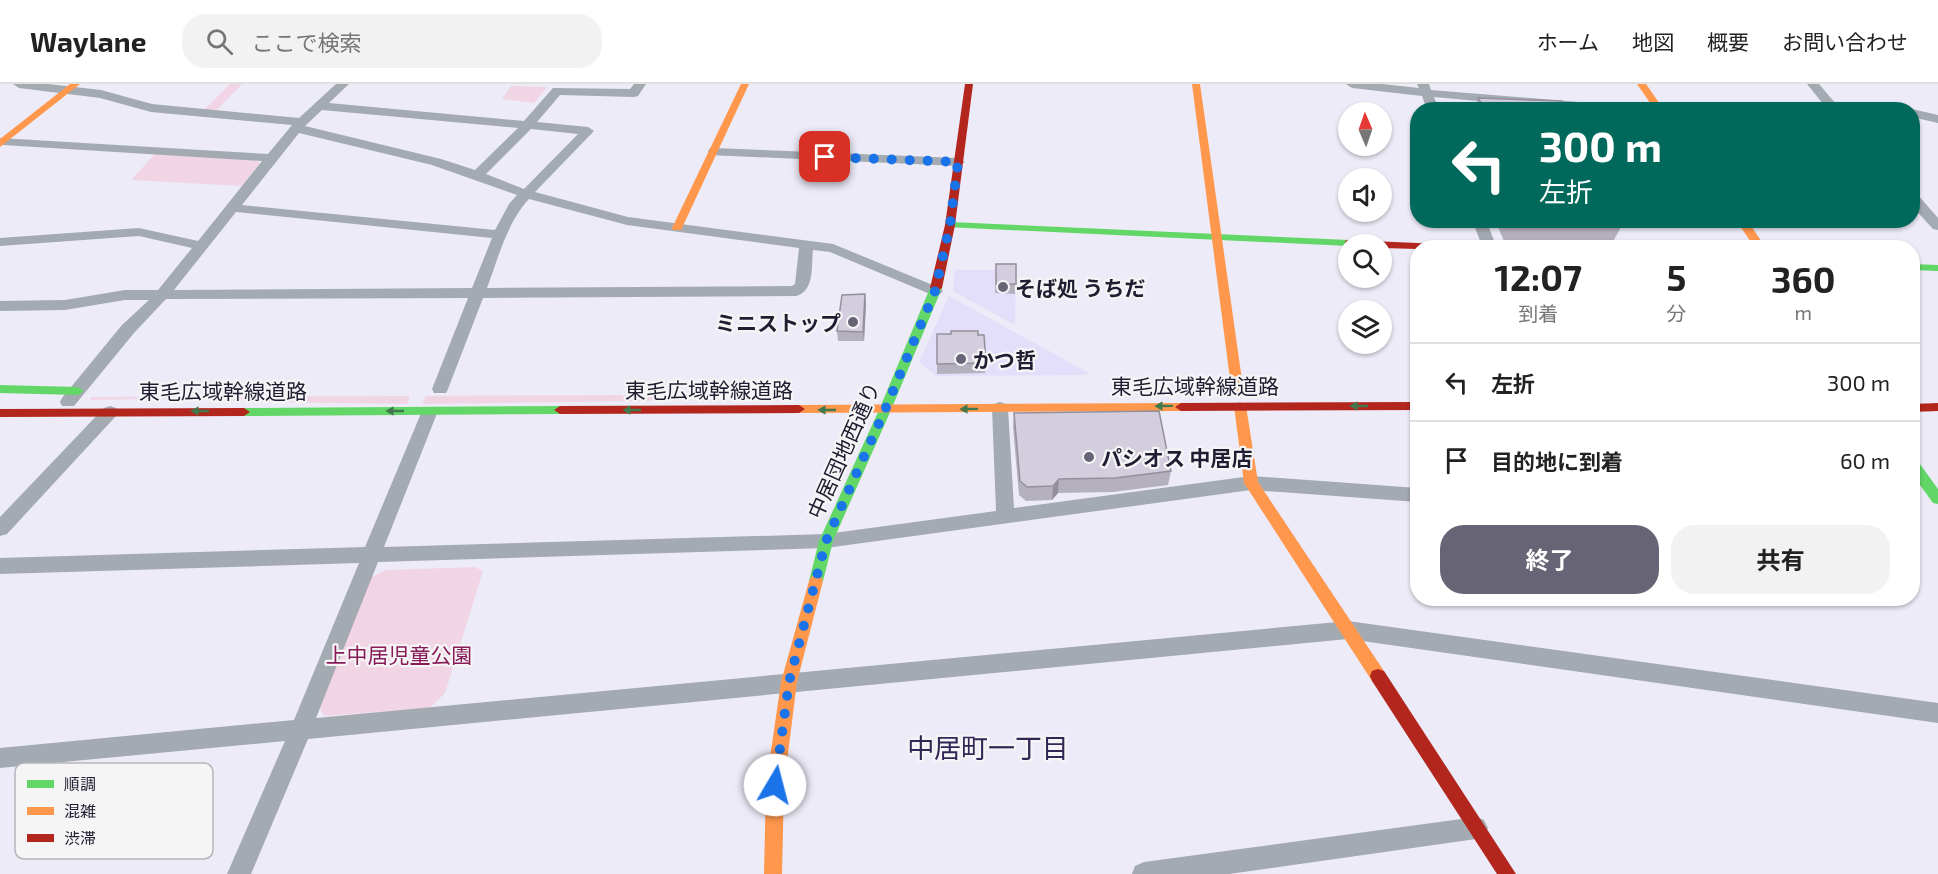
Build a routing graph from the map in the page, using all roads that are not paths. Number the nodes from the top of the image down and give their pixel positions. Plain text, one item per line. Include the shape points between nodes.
1 (19, 84) edge
2 (343, 84) edge
3 (639, 84) edge
4 (745, 84) edge
5 (969, 84) edge
6 (1196, 84) edge
7 (1352, 84) edge
8 (1641, 84) edge
9 (1813, 84) edge
10 (72, 87) edge
11 (583, 87) edge
12 (1425, 88) edge
13 (1554, 102) edge
14 (1654, 102) edge
15 (1828, 102) edge
16 (319, 106) junction
17 (1920, 115) edge
18 (1938, 119) edge
19 (299, 125) junction
20 (528, 125) junction
21 (3, 140) edge
22 (714, 153) junction
23 (271, 158) junction
24 (958, 162) junction
25 (477, 175) junction
26 (525, 194) junction
27 (1920, 207) edge
28 (233, 208) junction
29 (950, 225) junction
30 (1938, 226) edge
31 (677, 228) junction
32 (501, 235) junction
33 (1215, 236) junction
34 (0, 242) edge
35 (806, 245) junction
36 (1410, 245) edge
37 (203, 246) junction
38 (1920, 267) edge
39 (1938, 268) edge
40 (935, 291) junction
41 (479, 293) junction
42 (163, 294) junction
43 (0, 306) edge
44 (1237, 387) dead end
45 (0, 389) edge
46 (440, 389) dead end
47 (77, 391) junction
48 (100, 391) dead end
49 (1240, 406) junction
50 (1410, 406) edge
51 (1000, 408) junction
52 (1920, 408) edge
53 (1938, 408) edge
54 (885, 410) junction
55 (430, 411) junction
56 (59, 412) junction
57 (110, 412) junction
58 (0, 413) edge
59 (1920, 476) edge
60 (1251, 483) junction
61 (1929, 490) edge
62 (1410, 494) edge
63 (1005, 516) junction
64 (0, 529) edge
65 (826, 541) junction
66 (370, 554) junction
67 (0, 566) edge
68 (1347, 630) junction
69 (789, 682) junction
70 (1938, 713) edge
71 (300, 731) junction
72 (0, 758) edge
73 (1476, 828) junction
74 (239, 874) edge
75 (773, 874) edge
76 (1144, 874) edge
77 (1507, 874) edge

1 - 10 street
2 - 16 street
3 - 11 street via 634,93
4 - 22 main road
5 - 24 main road, 中居団地西通り
6 - 33 main road
7 - 12 street
8 - 14 main road
9 - 15 street
10 - 19 street via 151,108
10 - 21 main road
11 - 20 street via 557,91
12 - 13 street
16 - 19 street
16 - 20 street
17 - 18 street
19 - 23 street
19 - 25 street
20 - 25 street
20 - 26 street via 588,131
21 - 23 street
22 - 24 street
22 - 31 main road
23 - 28 street
24 - 29 main road, 中居団地西通り
25 - 26 street
26 - 31 street via 627,221
26 - 32 street
27 - 30 street
28 - 32 street
28 - 37 street
29 - 33 main road
29 - 40 main road, 中居団地西通り
31 - 35 street
32 - 41 street
33 - 36 main road
33 - 44 main road
34 - 37 street via 139,232
35 - 40 street via 833,248
35 - 41 street via 802,286 796,291
37 - 42 street
38 - 39 main road
40 - 54 main road, 中居団地西通り
41 - 42 street
41 - 46 street
42 - 43 street via 125,295 65,305
42 - 47 street via 128,328
45 - 47 main road
47 - 48 main road
47 - 56 street
50 -> 49 main road, 東毛広域幹線道路
49 -> 51 main road, 東毛広域幹線道路
49 - 60 main road
51 -> 54 main road, 東毛広域幹線道路
51 - 63 street
52 - 53 main road
54 -> 55 main road, 東毛広域幹線道路
54 - 65 main road, 中居団地西通り
55 -> 57 main road, 東毛広域幹線道路
55 - 66 street
56 - 57 main road, 東毛広域幹線道路
56 - 58 main road, 東毛広域幹線道路
57 - 64 street
59 - 61 main road
60 - 62 street
60 - 63 street
60 - 68 main road
63 - 65 street
65 - 66 street
65 - 69 main road, 中居団地西通り
66 - 67 street
66 - 71 street
68 - 69 street
68 - 70 street
68 - 73 main road
69 - 71 street
69 - 75 main road, 中居団地西通り via 775,785
71 - 72 street
71 - 74 street
73 - 76 street
73 - 77 main road

